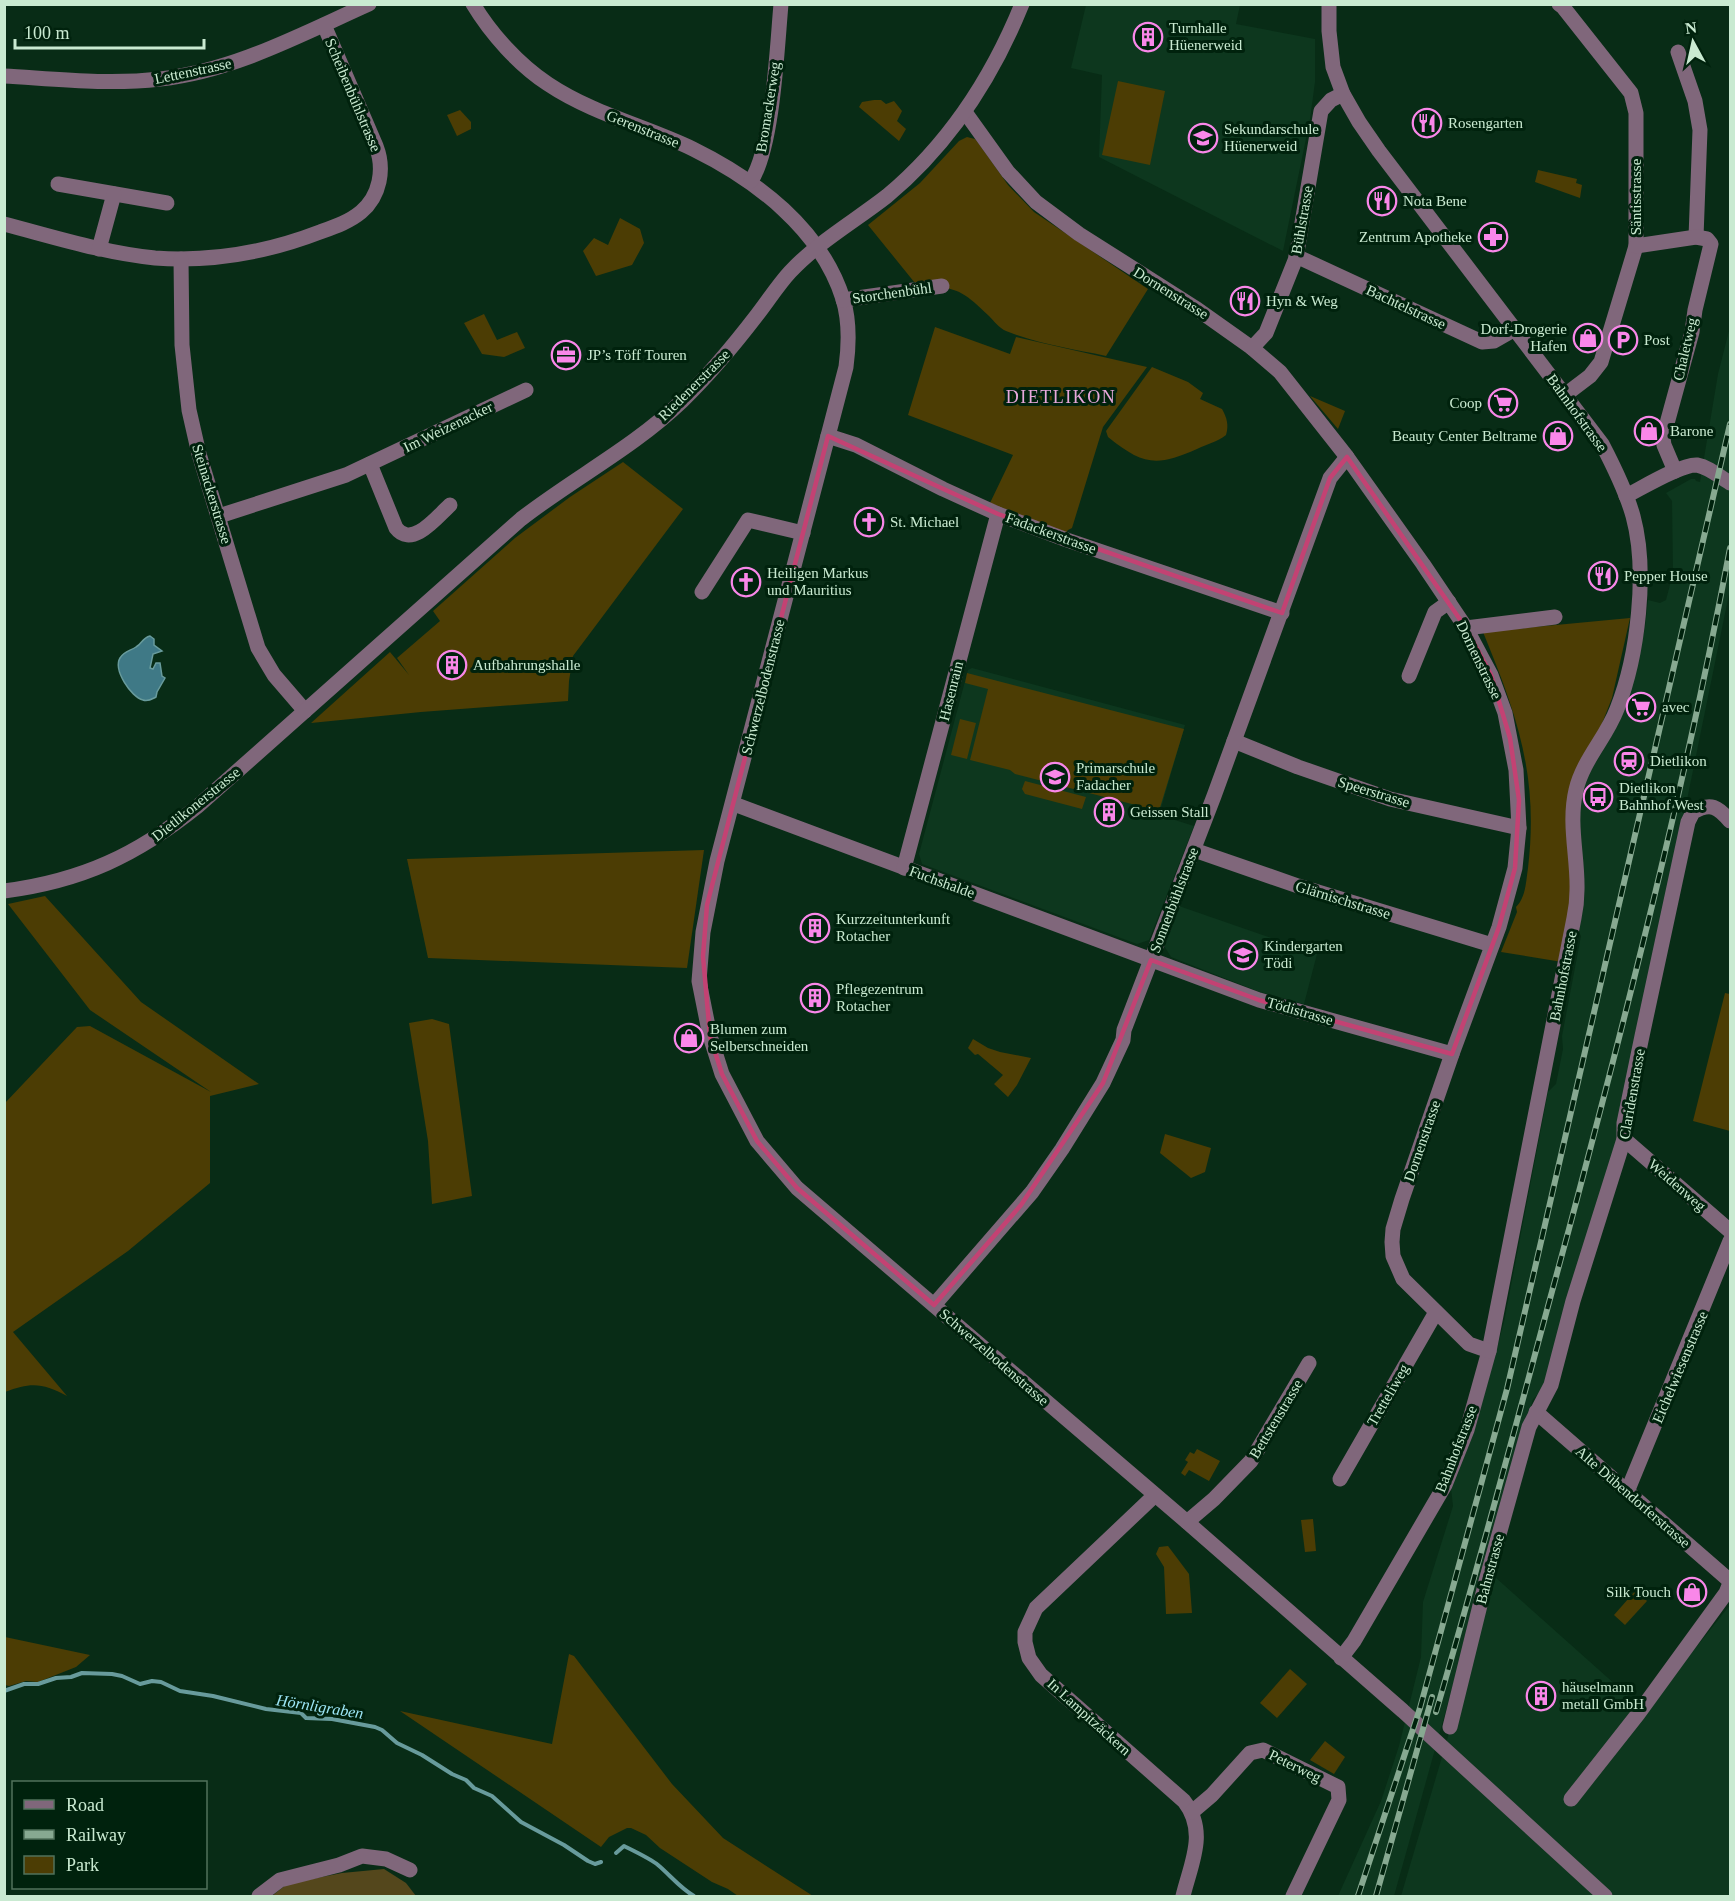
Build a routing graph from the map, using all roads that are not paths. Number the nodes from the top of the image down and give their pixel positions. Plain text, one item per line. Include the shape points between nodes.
1 (369, 4) edge
2 (474, 4) edge
3 (781, 4) edge
4 (1022, 4) edge
5 (1329, 4) edge
6 (1559, 4) edge
7 (324, 25) junction
8 (1678, 52) dead end
9 (4, 76) edge
10 (1343, 94) junction
11 (965, 112) junction
12 (751, 181) junction
13 (58, 184) dead end
14 (114, 194) junction
15 (167, 203) dead end
16 (4, 224) edge
17 (1696, 237) junction
18 (1636, 246) junction
19 (817, 248) junction
20 (99, 249) junction
21 (1296, 256) junction
22 (182, 259) junction
23 (942, 286) dead end
24 (843, 300) junction
25 (1515, 329) junction
26 (1252, 348) junction
27 (526, 390) dead end
28 (1565, 395) junction
29 (828, 436) junction
30 (1347, 457) junction
31 (369, 464) junction
32 (1675, 471) junction
33 (1731, 483) edge
34 (1626, 495) junction
35 (450, 505) dead end
36 (998, 514) junction
37 (219, 516) junction
38 (803, 533) junction
39 (702, 592) dead end
40 (1449, 602) junction
41 (1282, 613) junction
42 (1555, 617) dead end
43 (1466, 628) junction
44 (1409, 676) dead end
45 (305, 711) junction
46 (1234, 741) junction
47 (734, 804) junction
48 (1731, 821) edge
49 (1519, 828) junction
50 (1194, 850) junction
51 (904, 868) junction
52 (4, 891) edge
53 (1492, 945) junction
54 (1151, 960) junction
55 (1452, 1054) junction
56 (1624, 1139) junction
57 (1731, 1231) edge
58 (1731, 1241) edge
59 (934, 1305) junction
60 (1436, 1312) junction
61 (1489, 1351) junction
62 (1310, 1363) dead end
63 (1536, 1412) junction
64 (1340, 1479) dead end
65 (1627, 1492) junction
66 (1154, 1496) junction
67 (1186, 1522) junction
68 (1731, 1582) edge
69 (1341, 1658) junction
70 (1450, 1727) dead end
71 (1571, 1799) dead end
72 (1192, 1812) junction
73 (410, 1870) dead end
74 (259, 1896) edge
75 (1183, 1896) edge
76 (1293, 1896) edge
77 (1605, 1896) edge

1 - 7 street, Lettenstrasse
2 - 12 street, Gerenstrasse via 494,33 546,83 614,118 691,148
3 - 12 street, Bromackerweg via 766,134
4 - 11 street, Riedenerstrasse
5 - 10 street, Bahnhofstrasse via 1333,67
6 - 18 street, Säntisstrasse via 1635,103
7 - 9 street, Lettenstrasse via 218,68 176,77 116,82
7 - 22 street, Scheibenbühlstrasse via 378,154 380,178 374,196 354,217 299,240 234,255
8 - 17 street via 1695,101 1700,130
10 - 21 street, Bühlstrasse via 1321,111
10 - 25 street, Bahnhofstrasse via 1379,151
11 - 19 street, Riedenerstrasse via 930,156 887,195
11 - 26 street, Dornenstrasse via 1008,172 1036,202
12 - 19 street, Gerenstrasse via 798,224
13 - 14 street
14 - 15 street
14 - 20 street
16 - 20 street, Scheibenbühlstrasse
17 - 18 street
17 - 32 street, Chaletweg via 1712,244 1663,438
18 - 28 street, Säntisstrasse via 1601,362
19 - 24 street, Schwerzelbodenstrasse
19 - 45 street, Riedenerstrasse via 791,271 722,358 681,402 638,438 521,519
20 - 22 street, Scheibenbühlstrasse
21 - 25 street, Bachtelstrasse via 1482,342 1494,341
21 - 26 street, Bühlstrasse via 1266,333
22 - 37 street, Steinackerstrasse via 186,390 197,446
23 - 24 street, Storchenbühl
24 - 29 street, Schwerzelbodenstrasse via 847,354
25 - 28 street, Bahnhofstrasse
26 - 30 street, Dornenstrasse via 1280,372
27 - 31 street, Im Weizenacker
28 - 34 street, Bahnhofstrasse via 1602,444
29 - 36 street, Fadackerstrasse via 856,445
29 - 38 street, Schwerzelbodenstrasse
30 - 40 street, Dornenstrasse
30 - 41 street, Sonnenbühlstrasse via 1330,478
31 - 35 street via 402,534 416,534
31 - 37 street, Im Weizenacker
32 - 33 street via 1697,465
32 - 34 street
34 - 61 street, Bahnhofstrasse via 1638,539 1639,613 1622,696 1576,791 1572,815 1578,890 1575,911
36 - 41 street, Fadackerstrasse
36 - 51 street, Hasenrain
37 - 45 street, Steinackerstrasse via 262,657
38 - 39 street via 748,520
38 - 47 street, Schwerzelbodenstrasse
40 - 43 street, Dornenstrasse
40 - 44 street via 1435,612
41 - 46 street, Sonnenbühlstrasse
42 - 43 street
43 - 49 street, Dornenstrasse via 1491,675 1505,713 1516,770
45 - 52 street, Dietlikonerstrasse via 198,807 156,838 95,869 47,884
46 - 49 street, Speerstrasse via 1390,799
46 - 50 street, Sonnenbühlstrasse
47 - 51 street, Fuchshalde
47 - 59 street, Schwerzelbodenstrasse via 718,857 703,932 709,981 707,1013 722,1074 758,1141 797,1188
48 - 56 street, Claridenstrasse via 1717,808 1708,806 1693,812 1688,822 1624,1123
49 - 53 street, Dornenstrasse via 1510,893
50 - 53 street, Glärnischstrasse
50 - 54 street, Sonnenbühlstrasse
51 - 54 street, Fuchshalde
53 - 55 street, Dornenstrasse
54 - 55 street, Tödistrasse via 1259,1000
54 - 59 street, Sonnenbühlstrasse via 1123,1040 1103,1083 1065,1145 1032,1192
55 - 60 street, Dornenstrasse via 1392,1242 1393,1256 1403,1279
56 - 57 street, Weidenweg
56 - 63 street, Claridenstrasse via 1551,1385
58 - 65 street, Eichelwiesenstrasse
59 - 66 street, Schwerzelbodenstrasse
60 - 61 street, Dornenstrasse via 1469,1344
60 - 64 street, Tretteliweg
61 - 69 street, Bahnhofstrasse via 1467,1430 1445,1485
62 - 67 street, Bettstenstrasse via 1251,1461
63 - 65 street, Alte Dübendorferstrasse
63 - 70 street, Bahnstrasse via 1486,1581
65 - 68 street, Alte Dübendorferstrasse
66 - 67 street, Schwerzelbodenstrasse
66 - 72 street, In Lampitzäckern via 1036,1608 1025,1642 1029,1658 1048,1682
67 - 69 street, Schwerzelbodenstrasse
68 - 71 street via 1638,1714
69 - 77 street
72 - 75 street via 1198,1840
72 - 76 street, Peterweg via 1250,1752 1263,1750 1338,1787 1339,1800
73 - 74 street via 386,1859 362,1857 280,1880

